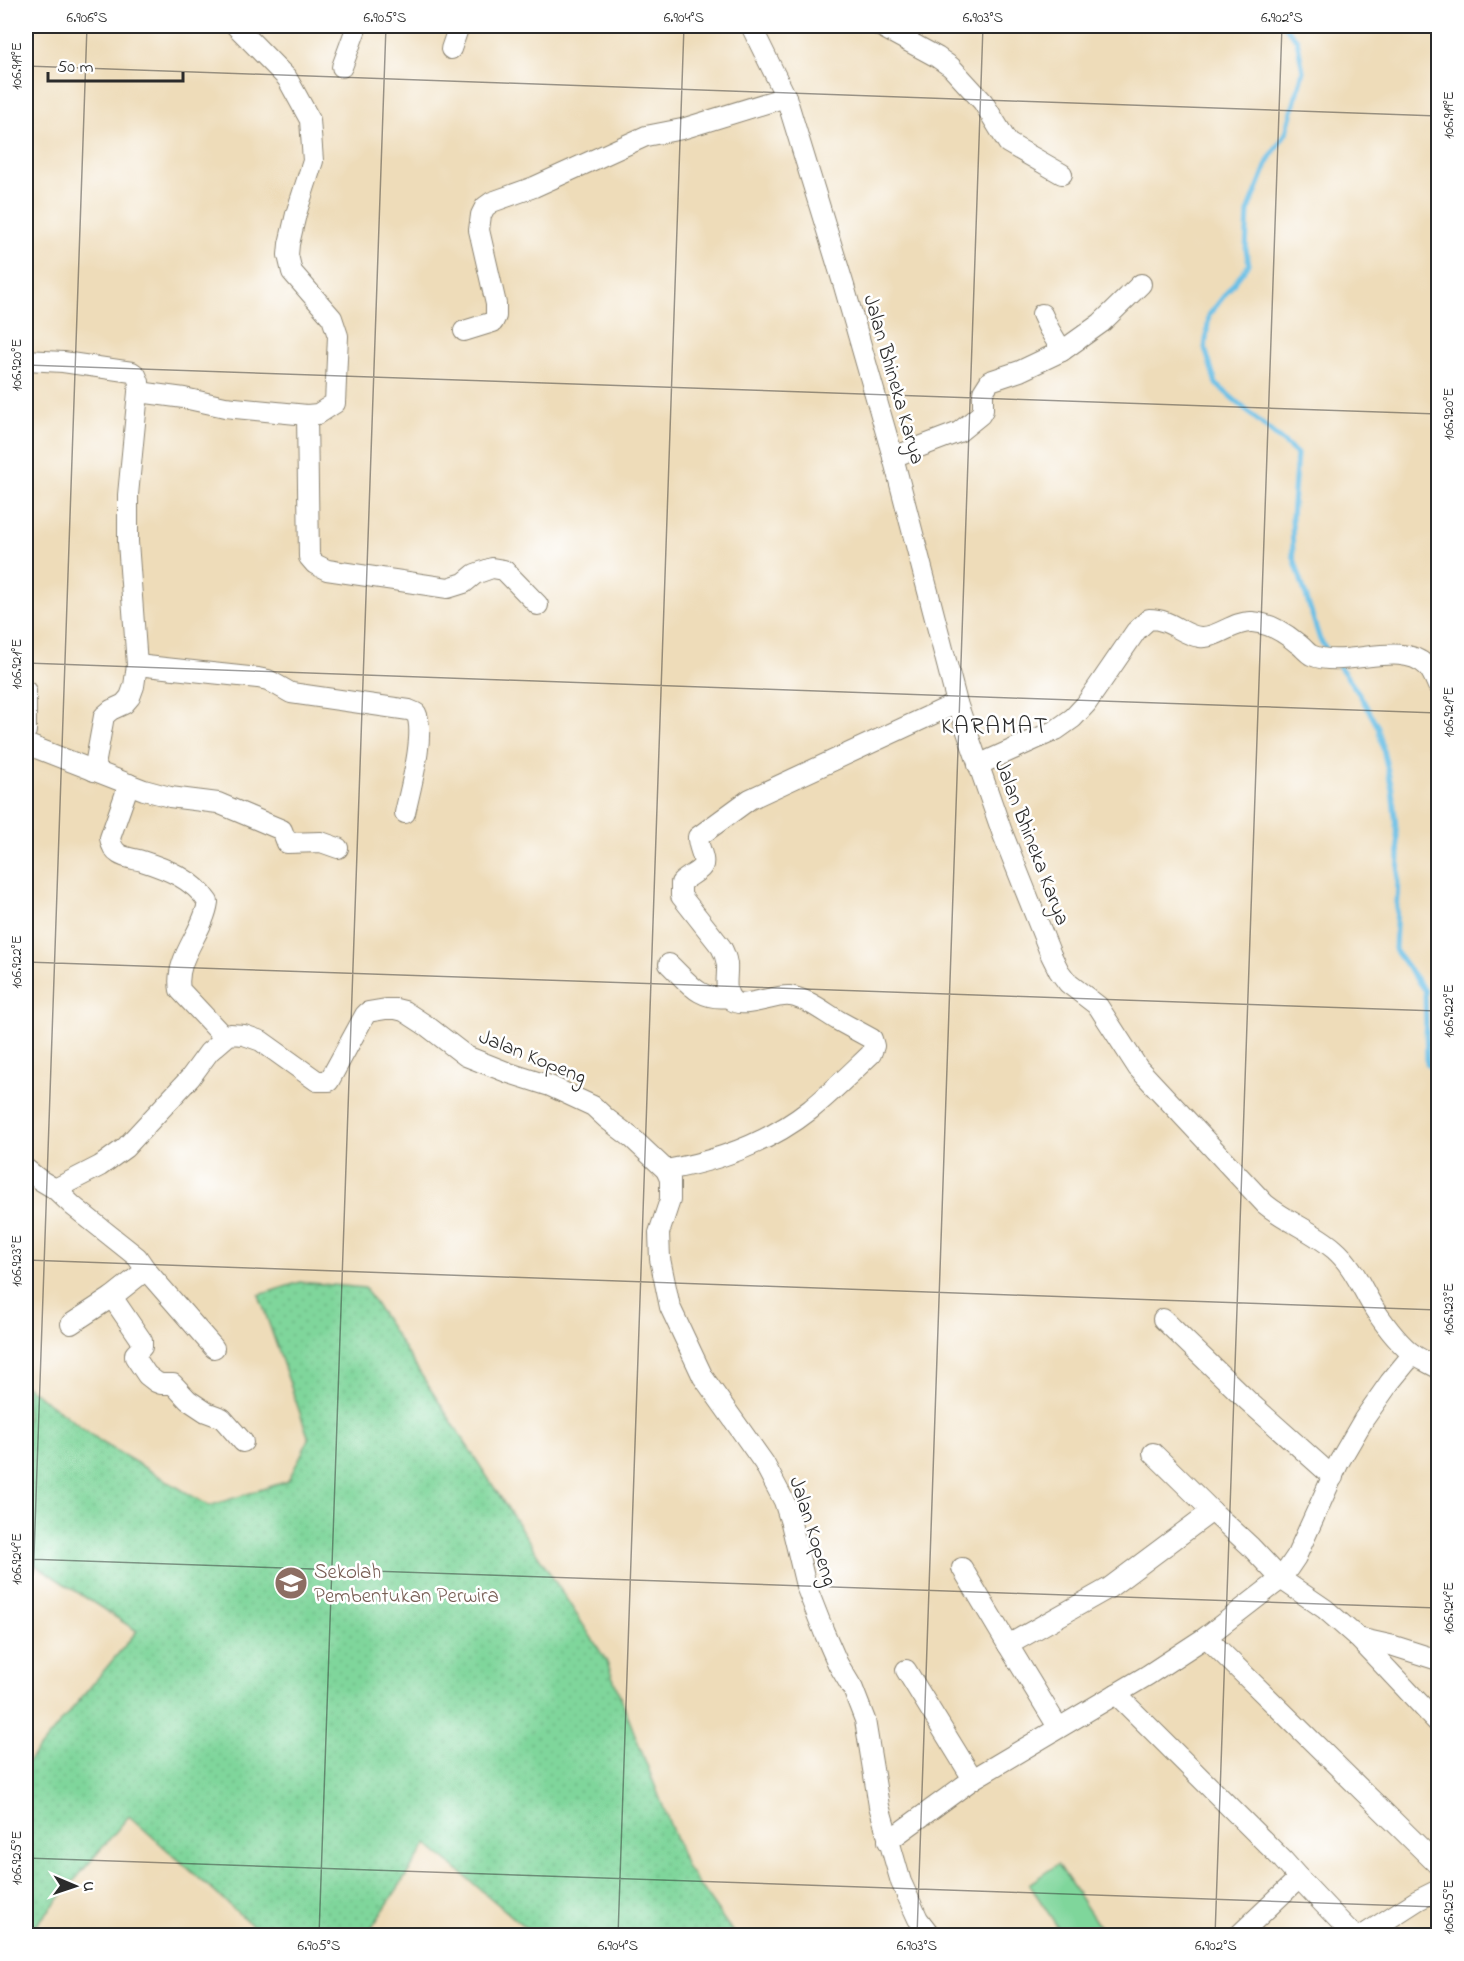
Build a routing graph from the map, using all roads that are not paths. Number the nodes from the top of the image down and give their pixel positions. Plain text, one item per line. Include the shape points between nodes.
1 (236, 26) edge
2 (357, 26) edge
3 (459, 26) edge
4 (751, 26) edge
5 (879, 26) edge
6 (451, 49) dead end
7 (342, 67) dead end
8 (786, 98) junction
9 (1062, 174) dead end
10 (1141, 284) dead end
11 (1042, 314) dead end
12 (464, 331) dead end
13 (1062, 351) junction
14 (26, 360) edge
15 (139, 392) junction
16 (307, 415) junction
17 (893, 456) junction
18 (538, 605) dead end
19 (137, 665) junction
20 (1438, 686) edge
21 (26, 691) edge
22 (957, 703) junction
23 (26, 731) edge
24 (26, 744) edge
25 (978, 765) junction
26 (94, 771) junction
27 (129, 784) junction
28 (405, 813) dead end
29 (338, 848) dead end
30 (669, 964) dead end
31 (729, 997) junction
32 (224, 1037) junction
33 (26, 1169) edge
34 (666, 1170) junction
35 (55, 1189) junction
36 (146, 1270) junction
37 (112, 1297) junction
38 (1163, 1319) dead end
39 (71, 1324) dead end
40 (214, 1348) dead end
41 (1413, 1354) junction
42 (1438, 1368) edge
43 (243, 1442) dead end
44 (1153, 1453) dead end
45 (1333, 1477) junction
46 (1212, 1511) junction
47 (962, 1568) dead end
48 (1281, 1579) junction
49 (1206, 1638) junction
50 (1358, 1638) junction
51 (1008, 1645) junction
52 (1438, 1660) edge
53 (906, 1670) dead end
54 (1116, 1694) junction
55 (1438, 1723) edge
56 (1058, 1727) junction
57 (973, 1779) junction
58 (888, 1841) junction
59 (1438, 1865) edge
60 (1299, 1878) junction
61 (1438, 1890) edge
62 (931, 1935) edge
63 (1238, 1935) edge
64 (1354, 1935) edge
65 (1362, 1935) edge

1 - 16 street via 287,78 310,120 314,161 296,214 288,255 292,272 332,318 338,336 335,403 318,414
2 - 7 street
3 - 6 street
4 - 8 street, Jalan Bhineka Karya
5 - 9 street via 951,67 983,102 1008,143
8 - 12 street via 646,136 485,207 479,230 496,316 493,322
8 - 17 street, Jalan Bhineka Karya
10 - 13 street via 1101,322
11 - 13 street
13 - 17 street via 990,381 983,392 980,415 959,432
14 - 15 street via 132,372 138,378
15 - 16 street via 225,407
15 - 19 street via 128,495
16 - 18 street via 309,557 315,564 327,570 448,588 492,568 504,570
17 - 22 street, Jalan Bhineka Karya
19 - 26 street via 130,697 104,716
19 - 28 street via 258,678 291,693 416,713 420,720 417,752
20 - 25 street via 1428,668 1407,655 1331,659 1310,654 1267,625 1234,624 1199,637 1171,623 1149,619 1136,631 1073,718 1056,730
21 - 23 street
22 - 25 street, Jalan Bhineka Karya
22 - 31 street via 750,799 698,837 703,867 681,883 681,896 721,947 727,964
24 - 26 street
25 - 41 street, Jalan Bhineka Karya via 1059,971 1098,1006 1138,1068 1265,1204 1335,1249 1390,1330
26 - 27 street
27 - 29 street via 170,797 218,802 282,830 287,843 321,842
27 - 32 street via 111,844 120,855 176,874 201,891 208,902 184,958 178,984
30 - 31 street via 703,995
31 - 34 street via 741,1005 781,996 804,1000 872,1039 873,1050 808,1111 771,1136 713,1160
32 - 34 street, Jalan Kopeng via 244,1035 261,1041 317,1081 326,1082 365,1015 372,1011 404,1011 466,1056 593,1106
32 - 35 street via 125,1148
33 - 35 street
34 - 58 street, Jalan Kopeng via 670,1200 659,1233 670,1307 703,1377 764,1463 783,1501 806,1586 865,1720
35 - 36 street via 136,1257
36 - 37 street
36 - 40 street
37 - 39 street
37 - 43 street via 142,1341 135,1357 147,1375 161,1384 173,1384 188,1400 222,1418
38 - 45 street
41 - 42 street, Jalan Bhineka Karya
41 - 45 street via 1365,1419
44 - 46 street
45 - 48 street via 1296,1557
46 - 48 street
46 - 51 street via 1109,1588
47 - 51 street
48 - 49 street
48 - 50 street
49 - 54 street
49 - 59 street
50 - 52 street
50 - 55 street
51 - 56 street
53 - 57 street
54 - 56 street
54 - 60 street
56 - 57 street
57 - 58 street
58 - 62 street, Jalan Kopeng via 901,1882 918,1919
60 - 63 street
60 - 64 street
61 - 65 street

